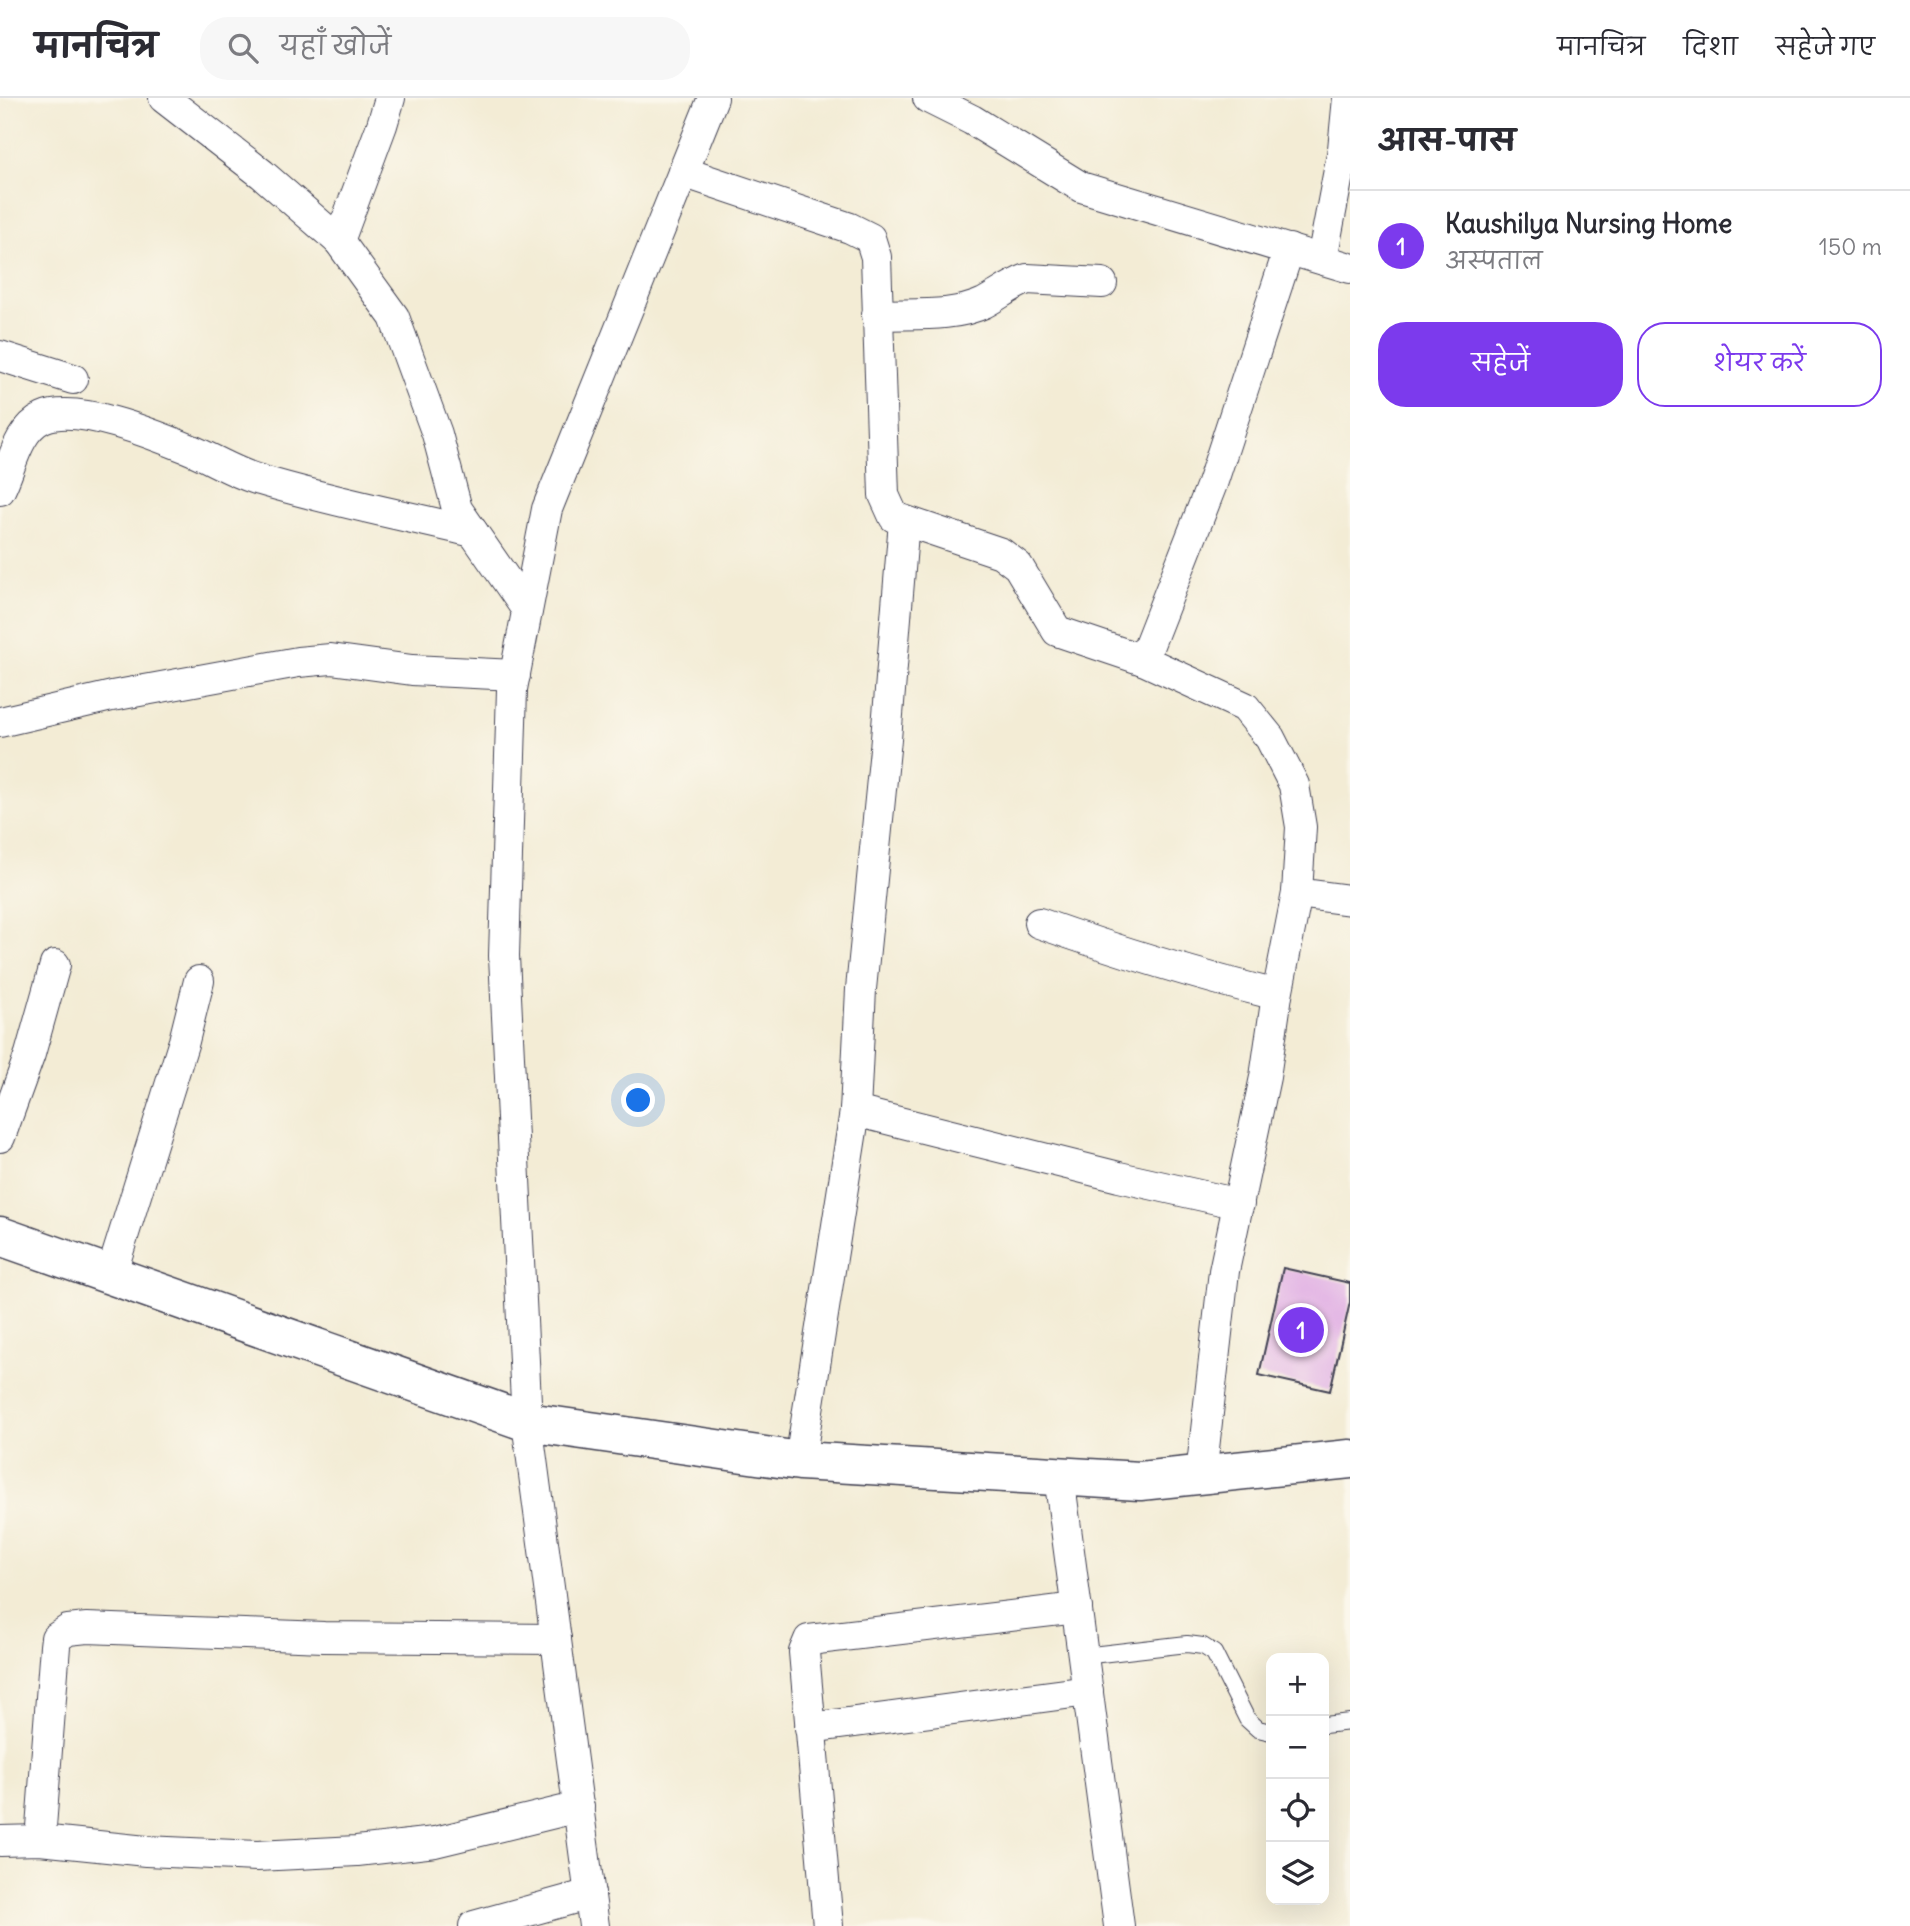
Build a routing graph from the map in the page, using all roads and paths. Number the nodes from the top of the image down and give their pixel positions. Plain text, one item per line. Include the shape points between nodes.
1 (164, 98) edge
2 (390, 98) edge
3 (713, 98) edge
4 (928, 98) edge
5 (1348, 98) edge
6 (683, 172) junction
7 (339, 241) junction
8 (1289, 249) junction
9 (1322, 259) junction
10 (1350, 268) edge
11 (1102, 283) dead end
12 (877, 315) junction
13 (0, 356) edge
14 (74, 379) dead end
15 (0, 490) edge
16 (904, 521) junction
17 (473, 532) junction
18 (527, 610) junction
19 (1143, 660) junction
20 (515, 675) junction
21 (0, 722) edge
22 (1297, 892) junction
23 (1350, 900) edge
24 (1039, 923) dead end
25 (55, 965) dead end
26 (199, 981) dead end
27 (1277, 995) junction
28 (855, 1111) junction
29 (0, 1137) edge
30 (1238, 1204) junction
31 (0, 1236) edge
32 (111, 1275) junction
33 (527, 1422) junction
34 (1350, 1459) edge
35 (800, 1461) junction
36 (1201, 1475) junction
37 (1059, 1476) junction
38 (1077, 1608) junction
39 (556, 1639) junction
40 (1083, 1657) junction
41 (1088, 1691) junction
42 (1350, 1722) edge
43 (1329, 1724) edge
44 (810, 1728) junction
45 (1266, 1731) edge
46 (579, 1807) junction
47 (40, 1840) junction
48 (0, 1841) edge
49 (590, 1894) junction
50 (474, 1926) edge
51 (594, 1926) edge
52 (828, 1926) edge
53 (1119, 1926) edge

1 - 7 street
2 - 7 street
3 - 6 street
4 - 8 street via 1081,187
5 - 9 street
6 - 12 street via 870,237 876,257
6 - 18 street via 547,509
7 - 17 street via 394,317 437,433 457,509
8 - 9 street
8 - 19 street via 1212,484
9 - 10 street
11 - 12 street via 1027,279 983,304 956,312
12 - 16 street via 884,495 894,517
13 - 14 street
15 - 17 street via 30,428 43,418 67,412 122,424 257,480
16 - 19 street via 1000,552 1018,566 1057,631
16 - 28 street via 861,989
17 - 18 street
18 - 20 street
19 - 22 street via 1245,707 1270,738 1294,785 1301,827
20 - 21 street via 412,670 331,659 298,662
20 - 33 street via 503,956
22 - 23 street
22 - 27 street
24 - 27 street via 1185,972
25 - 29 street
26 - 32 street
27 - 30 street
28 - 30 street
28 - 35 street
30 - 36 street via 1224,1271
31 - 32 main road
32 - 33 main road
33 - 35 main road
33 - 39 street
34 - 36 main road
35 - 37 main road
36 - 37 main road via 1140,1481
37 - 38 street
38 - 40 street
38 - 44 street via 809,1640 804,1652
39 - 46 street
39 - 47 street via 68,1630 56,1638 54,1646
40 - 41 street
40 - 45 lane via 1203,1646 1214,1653 1247,1719
41 - 44 street
41 - 53 street
42 - 43 lane
44 - 52 street
46 - 47 street via 435,1842 357,1851 257,1856
46 - 49 street
47 - 48 street
49 - 50 street
49 - 51 street

